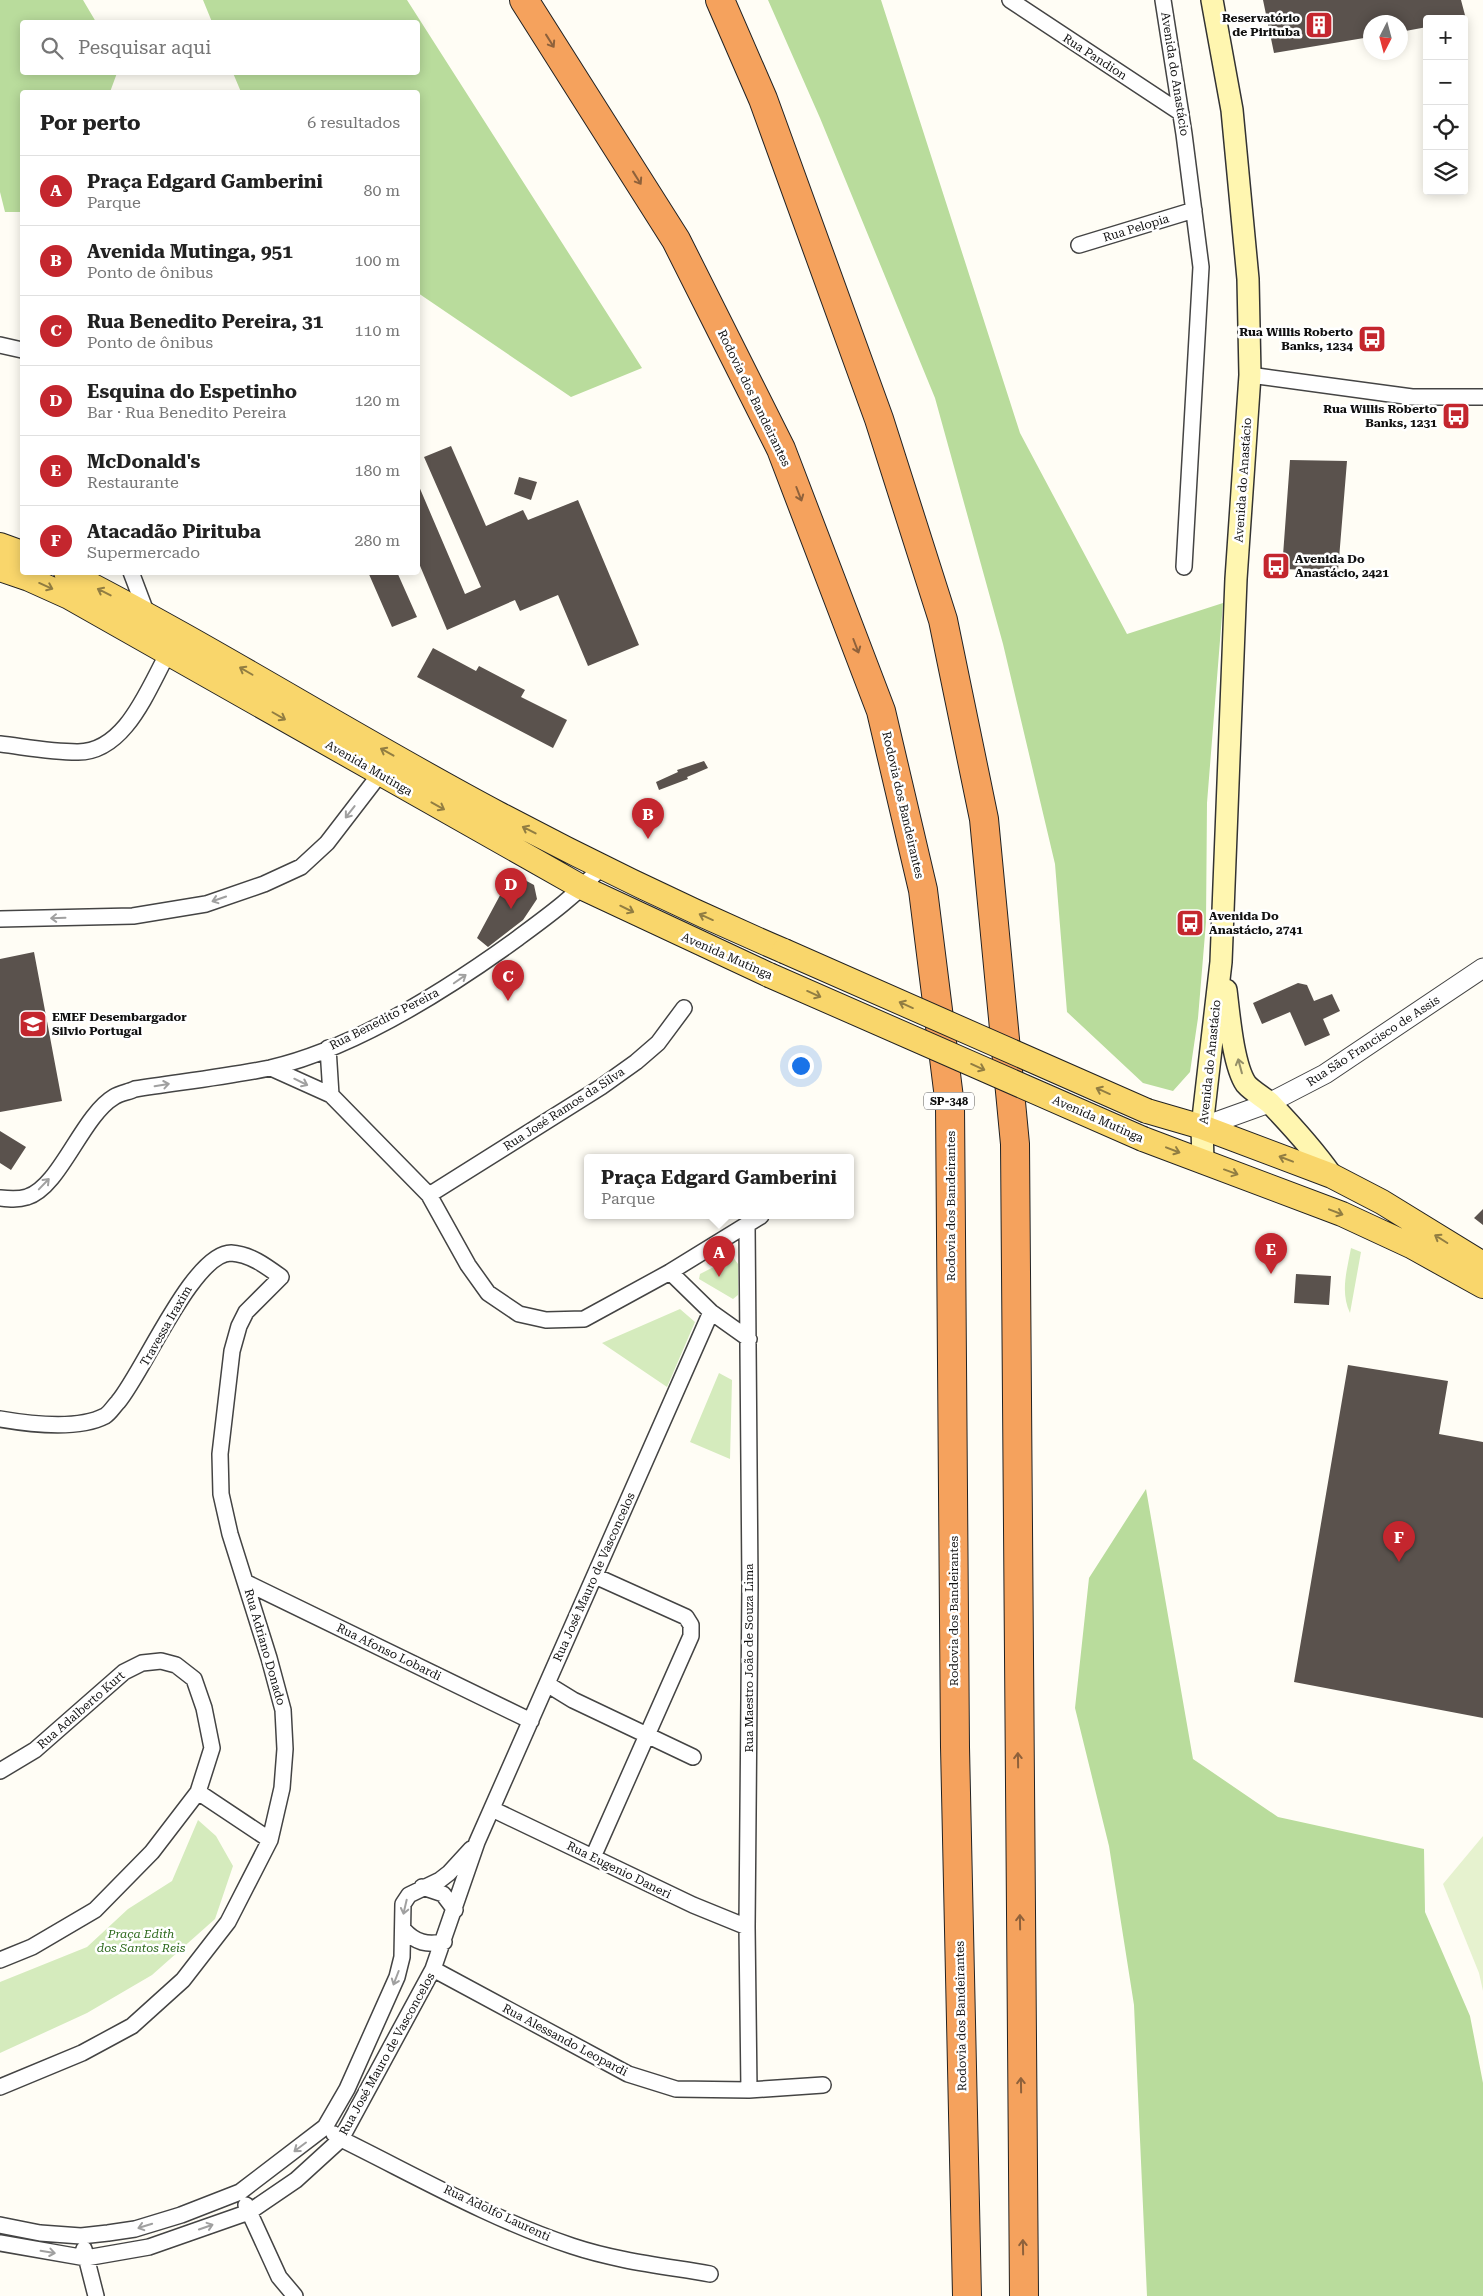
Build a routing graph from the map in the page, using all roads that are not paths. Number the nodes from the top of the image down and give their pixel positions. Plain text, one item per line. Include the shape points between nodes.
1 (524, 0) edge
2 (720, 0) edge
3 (1010, 0) edge
4 (1163, 0) edge
5 (1212, 0) edge
6 (1181, 113) junction
7 (1194, 210) junction
8 (1079, 245) dead end
9 (0, 345) edge
10 (20, 350) edge
11 (1250, 375) junction
12 (1483, 397) edge
13 (0, 545) edge
14 (20, 552) edge
15 (1184, 567) dead end
16 (0, 569) edge
17 (72, 575) edge
18 (132, 575) edge
19 (146, 613) junction
20 (168, 653) junction
21 (0, 744) edge
22 (380, 774) junction
23 (428, 775) junction
24 (600, 868) junction
25 (583, 888) junction
26 (0, 919) edge
27 (1221, 962) junction
28 (1483, 968) edge
29 (684, 1008) dead end
30 (328, 1048) junction
31 (271, 1068) junction
32 (331, 1095) junction
33 (1269, 1103) junction
34 (1202, 1127) junction
35 (1203, 1162) junction
36 (1332, 1176) junction
37 (1258, 1182) junction
38 (429, 1195) junction
39 (0, 1198) edge
40 (756, 1219) edge
41 (747, 1225) junction
42 (1483, 1264) edge
43 (670, 1272) junction
44 (1483, 1286) edge
45 (711, 1312) junction
46 (749, 1339) junction
47 (0, 1419) edge
48 (594, 1576) junction
49 (247, 1582) junction
50 (547, 1684) junction
51 (531, 1721) junction
52 (648, 1736) junction
53 (693, 1757) dead end
54 (0, 1771) edge
55 (198, 1792) junction
56 (492, 1809) junction
57 (270, 1840) junction
58 (477, 1842) junction
59 (593, 1858) junction
60 (422, 1887) junction
61 (455, 1910) junction
62 (747, 1927) junction
63 (404, 1930) junction
64 (444, 1942) junction
65 (0, 1960) edge
66 (433, 1969) junction
67 (823, 2085) dead end
68 (0, 2087) edge
69 (749, 2090) junction
70 (325, 2126) junction
71 (341, 2139) junction
72 (240, 2192) junction
73 (249, 2212) junction
74 (0, 2226) edge
75 (80, 2236) junction
76 (0, 2243) edge
77 (86, 2258) junction
78 (710, 2274) dead end
79 (96, 2296) edge
80 (294, 2296) edge
81 (967, 2296) edge
82 (1024, 2296) edge

1 -> 81 highway, Rodovia dos Bandeirantes / SP-348 via 676,240 781,449 881,711 923,890 950,1106 955,1747
82 -> 2 highway via 1015,1144 984,819 943,620 880,419 762,99
3 - 6 street, Rua Pandion
4 - 6 street, Avenida do Anastácio
5 - 11 main road, Avenida do Anastácio via 1232,110 1248,279
6 - 7 street, Avenida do Anastácio
7 - 8 street, Rua Pelopia
7 - 15 street, Avenida do Anastácio via 1200,267
9 - 10 street
11 - 12 street via 1412,397
11 - 27 main road, Avenida do Anastácio via 1236,579
13 - 14 main road
16 -> 20 main road, Avenida Mutinga via 69,597
19 -> 17 main road, Avenida Mutinga
18 - 19 street
19 - 20 street
23 -> 19 main road, Avenida Mutinga
20 - 21 street via 123,732 102,747 78,752
20 -> 22 main road, Avenida Mutinga
22 - 23 street
22 -> 25 main road, Avenida Mutinga
22 -> 26 street via 320,849 301,867 264,884 206,904 133,916
24 -> 23 main road, Avenida Mutinga
24 - 25 street, Rua Benedito Pereira
34 -> 24 main road, Avenida Mutinga, bridge via 1147,1111
30 -> 25 street, Rua Benedito Pereira via 454,984
25 -> 35 main road, Avenida Mutinga, bridge via 769,975 1142,1139
33 -> 27 main road, Avenida do Anastácio via 1247,1084 1241,1074
27 - 34 main road, Avenida do Anastácio
28 - 33 street, Rua São Francisco de Assis via 1325,1074
29 - 38 street, Rua José Ramos da Silva via 658,1043 636,1062
30 - 31 street, Rua Benedito Pereira
30 - 32 street
31 -> 32 street
39 -> 31 street, Rua Benedito Pereira via 28,1197 42,1187 64,1161 96,1111 114,1096 135,1089
32 - 38 street
33 - 34 street, Rua São Francisco de Assis
33 - 36 main road, Avenida do Anastácio
34 - 35 main road, Avenida do Anastácio
36 -> 34 main road, Avenida Mutinga
35 -> 37 main road, Avenida Mutinga
36 - 37 main road via 1321,1186 1309,1190
42 -> 36 main road, Avenida Mutinga via 1382,1202
37 -> 44 main road, Avenida Mutinga via 1366,1225
38 - 43 street via 468,1265 488,1293 519,1314 546,1320 584,1319
40 - 41 street
41 - 43 street
41 - 46 street, Rua Maestro João de Souza Lima
43 - 45 street
45 - 46 street
45 - 48 street, Rua José Mauro de Vasconcelos
46 - 62 street, Rua Maestro João de Souza Lima
47 - 49 street, Travessa Iraxim via 45,1424 84,1423 107,1415 128,1390 189,1284 211,1261 229,1253 255,1259 282,1277 246,1312 239,1326 232,1351 220,1454 221,1494 230,1534
48 - 50 street, Rua José Mauro de Vasconcelos
48 - 52 street via 686,1617 691,1626 691,1636
49 - 51 street, Rua Afonso Lobardi
49 - 57 street, Rua Adriano Donado via 283,1710 282,1788
50 - 51 street, Rua José Mauro de Vasconcelos
50 - 52 street
51 - 56 street, Rua José Mauro de Vasconcelos
52 - 53 street
52 - 59 street
54 - 55 street, Rua Adalberto Kurt via 36,1750 124,1672 142,1663 161,1661 176,1664 194,1679 204,1708 212,1748
55 - 57 street
55 - 65 street, Rua Adalberto Kurt via 152,1852 94,1910 32,1947
56 - 58 street, Rua José Mauro de Vasconcelos
56 - 59 street, Rua Eugenio Daneri
57 - 68 street, Rua Adriano Donado via 228,1922 183,1980 132,2026 82,2053
58 - 60 street, Rua José Mauro de Vasconcelos via 440,1880
58 - 61 street, Rua José Mauro de Vasconcelos
59 - 62 street, Rua Eugenio Daneri
60 - 61 street via 443,1894
60 -> 63 street, Rua José Mauro de Vasconcelos via 409,1895 403,1904
61 - 64 street, Rua José Mauro de Vasconcelos
62 - 69 street, Rua Maestro João de Souza Lima
63 - 64 street via 420,1942
63 -> 70 street, Rua José Mauro de Vasconcelos via 397,1977 347,2089
64 - 66 street, Rua José Mauro de Vasconcelos
66 - 69 street, Rua Alessando Leopardi via 628,2074 676,2089
66 - 71 street, Rua José Mauro de Vasconcelos
67 - 69 street, Rua Alessando Leopardi
70 - 71 street, Rua Adolfo Laurenti
70 -> 72 street, Rua José Mauro de Vasconcelos
71 - 73 street, Rua José Mauro de Vasconcelos via 296,2180
71 - 78 street, Rua Adolfo Laurenti via 533,2232 627,2261
72 - 73 street
72 -> 75 street, Rua José Mauro de Vasconcelos via 135,2229
77 -> 73 street, Rua José Mauro de Vasconcelos via 149,2247
73 - 80 street via 279,2277
74 - 75 street, Rua José Mauro de Vasconcelos
75 - 77 street
76 -> 77 street, Rua José Mauro de Vasconcelos
77 - 79 street

